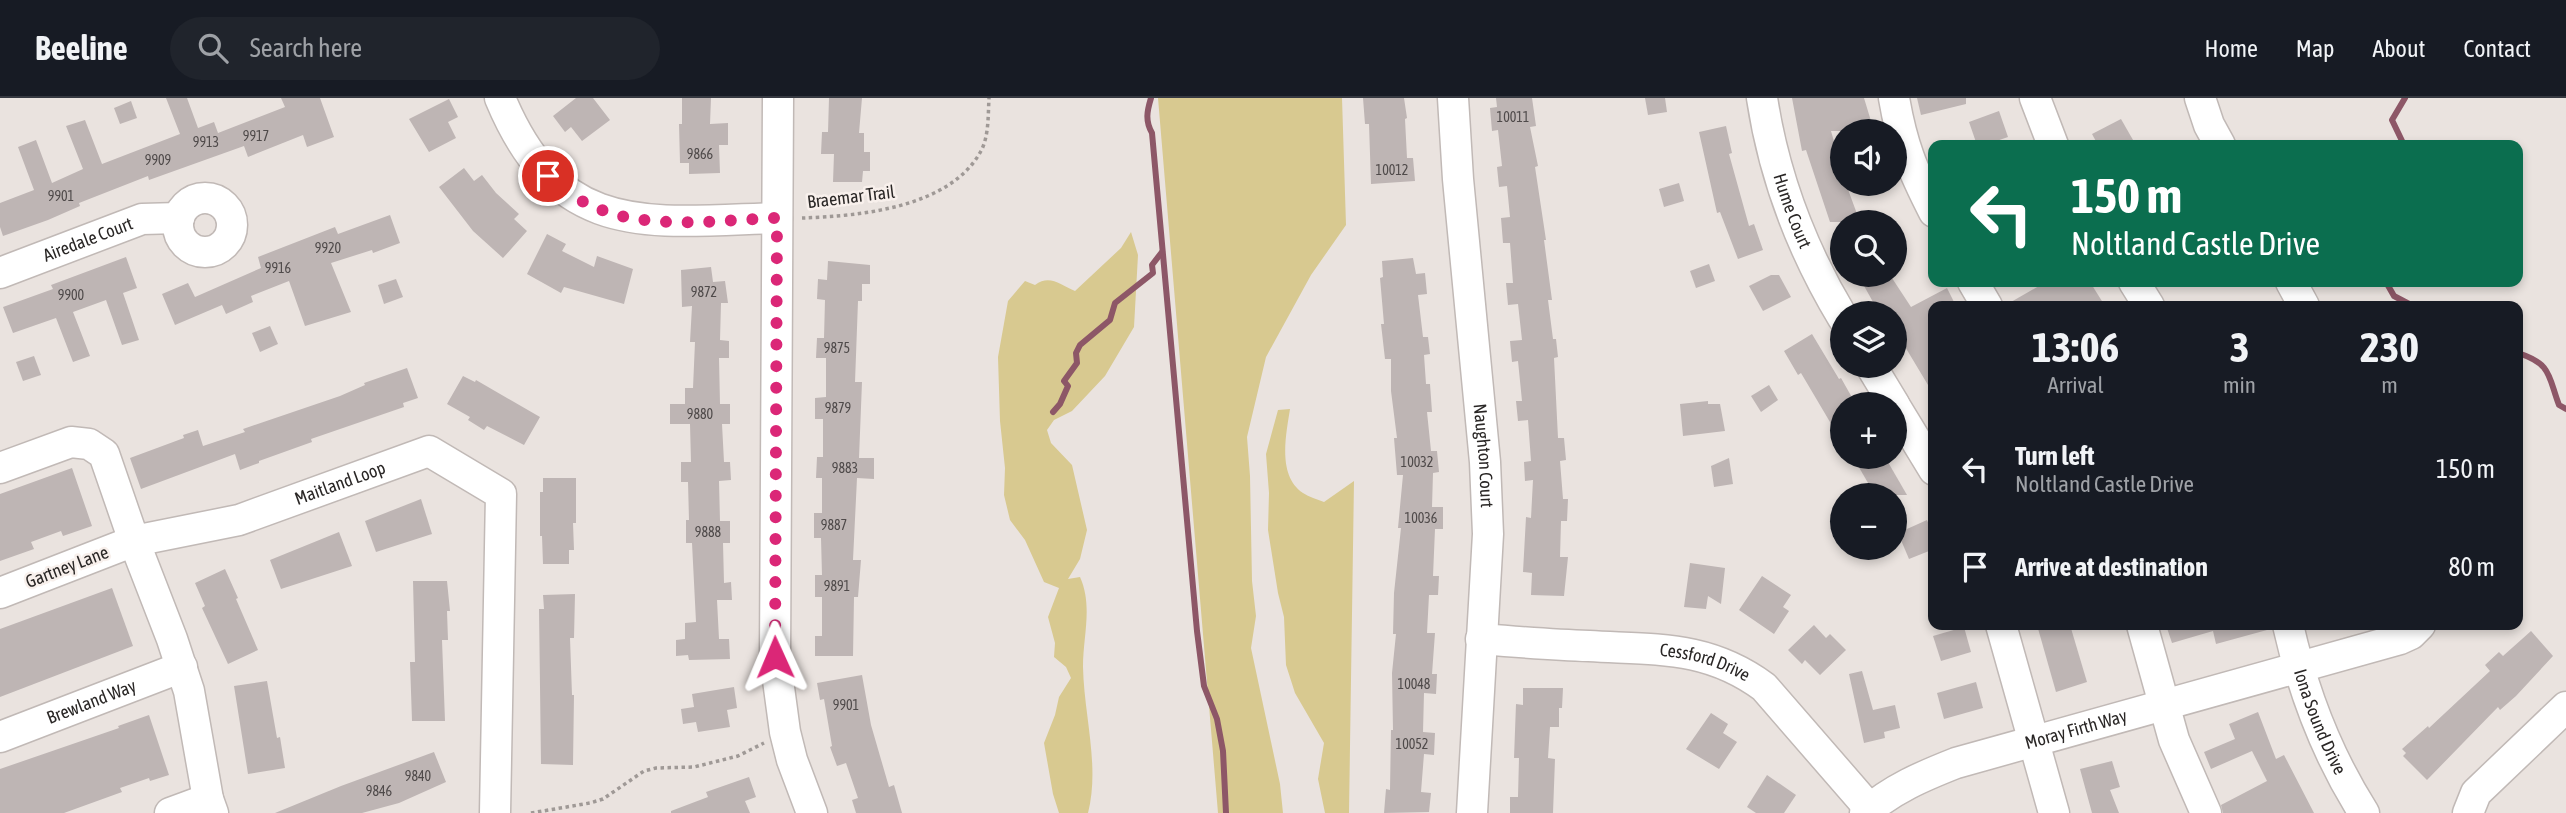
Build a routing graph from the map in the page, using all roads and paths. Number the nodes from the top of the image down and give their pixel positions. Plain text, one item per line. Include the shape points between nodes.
1 (500, 98) edge
2 (778, 98) edge
3 (989, 98) edge
4 (1453, 98) edge
5 (1762, 98) edge
6 (1894, 98) edge
7 (2035, 98) edge
8 (2200, 98) edge
9 (2051, 140) edge
10 (2217, 140) edge
11 (1928, 200) edge
12 (179, 218) dead end
13 (777, 218) junction
14 (0, 273) edge
15 (1833, 301) edge
16 (1907, 425) edge
17 (1928, 460) edge
18 (0, 468) edge
19 (134, 541) junction
20 (0, 593) edge
21 (2002, 630) edge
22 (2143, 630) edge
23 (2289, 630) edge
24 (2415, 630) edge
25 (1481, 639) junction
26 (2298, 666) junction
27 (182, 667) junction
28 (2164, 704) junction
29 (2566, 707) edge
30 (785, 732) junction
31 (0, 737) edge
32 (2034, 741) junction
33 (211, 806) edge
34 (1867, 811) edge
35 (170, 813) edge
36 (495, 813) edge
37 (531, 813) edge
38 (812, 813) edge
39 (1472, 813) edge
40 (2054, 813) edge
41 (2206, 813) edge
42 (2364, 813) edge
43 (2468, 813) edge

1 - 13 street via 526,150 548,176 590,206 653,221
2 - 13 street
3 - 13 path, Braemar Trail via 982,148 969,169 937,191 900,207 831,217
4 - 25 street, Naughton Court via 1485,462 1488,534
5 - 15 street, Hume Court via 1793,219
6 - 11 street via 1900,136
7 - 9 street
8 - 10 street
12 - 14 street, Airedale Court via 142,219
13 - 30 street via 774,639
16 - 17 street
18 - 19 street via 71,442 89,444 104,454
19 - 20 street, Gartney Lane
19 - 27 street
19 - 36 street, Maitland Loop via 239,520 429,451 500,494
21 - 32 street
22 - 28 street
23 - 26 street, Iona Sound Drive
24 - 26 street, Moray Firth Way via 2400,639
25 - 34 street, Cessford Drive via 1677,651 1723,662 1764,687
25 - 39 street, Naughton Court
26 - 28 street, Moray Firth Way
26 - 42 street, Iona Sound Drive via 2317,723
27 - 31 street, Brewland Way
27 - 33 street
28 - 32 street, Moray Firth Way
28 - 41 street via 2174,740
29 - 43 street via 2476,793
30 - 37 path via 727,759 643,771 603,799
30 - 38 street
32 - 34 street, Moray Firth Way via 1913,780
32 - 40 street
33 - 35 street

